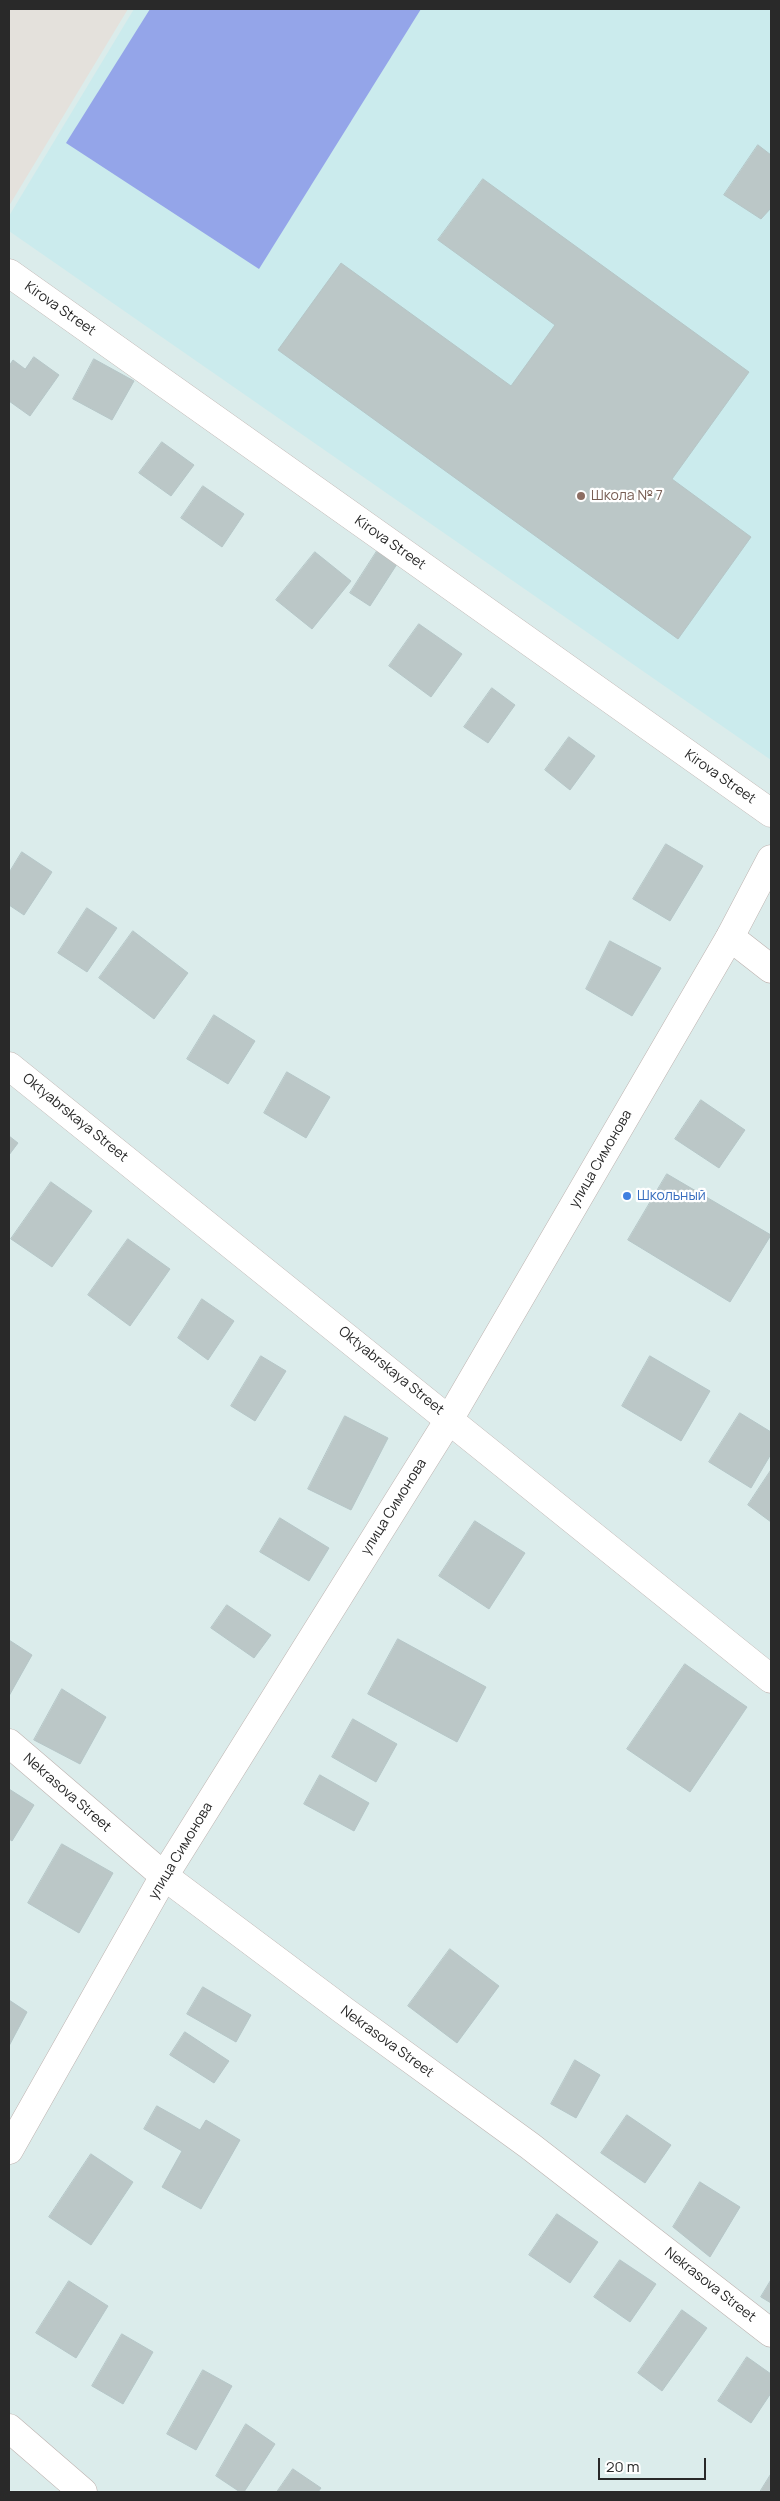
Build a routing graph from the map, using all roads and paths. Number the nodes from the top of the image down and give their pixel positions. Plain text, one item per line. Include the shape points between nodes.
1 (9, 273) edge
2 (771, 813) edge
3 (771, 859) edge
4 (730, 937) junction
5 (771, 969) edge
6 (9, 1066) edge
7 (450, 1418) junction
8 (771, 1679) edge
9 (9, 1743) edge
10 (164, 1876) junction
11 (9, 2150) edge
12 (771, 2333) edge
13 (9, 2428) edge
14 (83, 2492) edge

1 - 2 street, Kirova Street
3 - 4 street, улица Симонова
4 - 5 street
4 - 7 street, улица Симонова
6 - 7 street, Oktyabrskaya Street
7 - 8 street, Oktyabrskaya Street
7 - 10 street, улица Симонова
9 - 10 street, Nekrasova Street
10 - 11 street, улица Симонова
10 - 12 street, Nekrasova Street via 530,2146
13 - 14 street

